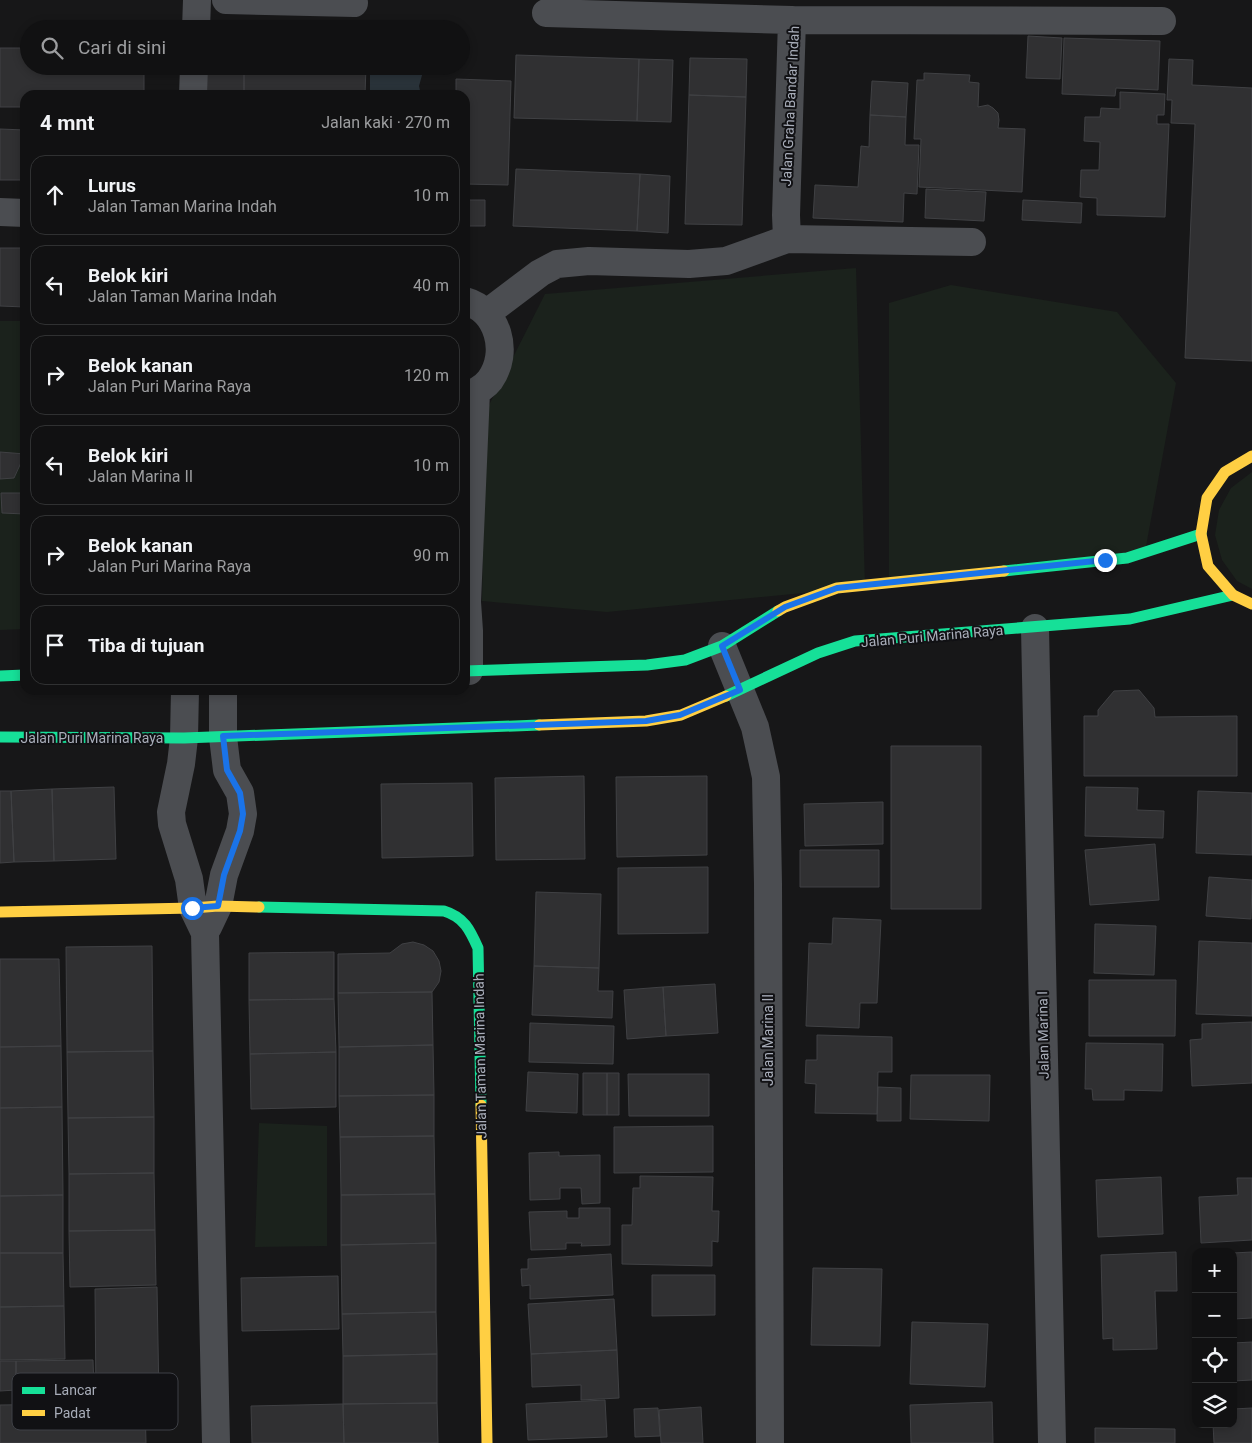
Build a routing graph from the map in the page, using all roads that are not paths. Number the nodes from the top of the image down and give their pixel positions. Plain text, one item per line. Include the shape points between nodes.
1 (197, 0) edge
2 (226, 0) edge
3 (354, 3) dead end
4 (546, 13) dead end
5 (196, 20) edge
6 (792, 20) junction
7 (1162, 21) dead end
8 (194, 75) edge
9 (193, 90) edge
10 (0, 212) edge
11 (20, 213) edge
12 (787, 239) junction
13 (972, 242) dead end
14 (476, 307) edge
15 (471, 394) edge
16 (470, 446) edge
17 (1252, 456) edge
18 (1201, 534) junction
19 (1233, 595) junction
20 (1252, 604) edge
21 (1034, 628) junction
22 (722, 646) junction
23 (470, 671) edge
24 (20, 675) edge
25 (0, 676) edge
26 (740, 690) junction
27 (185, 695) edge
28 (223, 695) edge
29 (223, 736) junction
30 (0, 737) edge
31 (184, 738) junction
32 (205, 907) junction
33 (0, 912) edge
34 (216, 1443) edge
35 (487, 1443) edge
36 (770, 1443) edge
37 (1052, 1443) edge

1 - 5 street
2 - 3 street
4 - 6 street
6 - 7 street, Jalan Graha Bandar Indah
6 - 12 street, Jalan Graha Bandar Indah
8 - 9 street
10 - 11 street
12 - 13 street
12 - 14 street via 726,261 557,264
14 - 15 street via 496,329 500,346 498,364 490,380
15 - 16 street
17 - 18 street via 1225,472 1207,498
18 - 19 street via 1208,566
18 - 22 street via 1126,558 837,588 785,607
19 - 20 street
19 - 21 street, Jalan Puri Marina Raya via 1130,619
21 - 26 street, Jalan Puri Marina Raya via 855,642 818,653
21 - 37 street, Jalan Marina I
22 - 23 street via 685,660 648,666
22 - 26 street, Jalan Marina II
24 - 25 street
26 - 29 street, Jalan Puri Marina Raya via 680,715 646,721
26 - 36 street, Jalan Marina II via 755,727 766,777
27 - 31 street
28 - 29 street
29 - 31 street, Jalan Puri Marina Raya
29 - 32 street via 227,770 240,793 243,814 224,875
30 - 31 street, Jalan Puri Marina Raya
31 - 32 street via 171,812 172,824 188,879
32 - 33 street, Jalan Taman Marina Indah
32 - 34 street
32 - 35 street, Jalan Taman Marina Indah via 444,911 462,919 471,931 478,948

